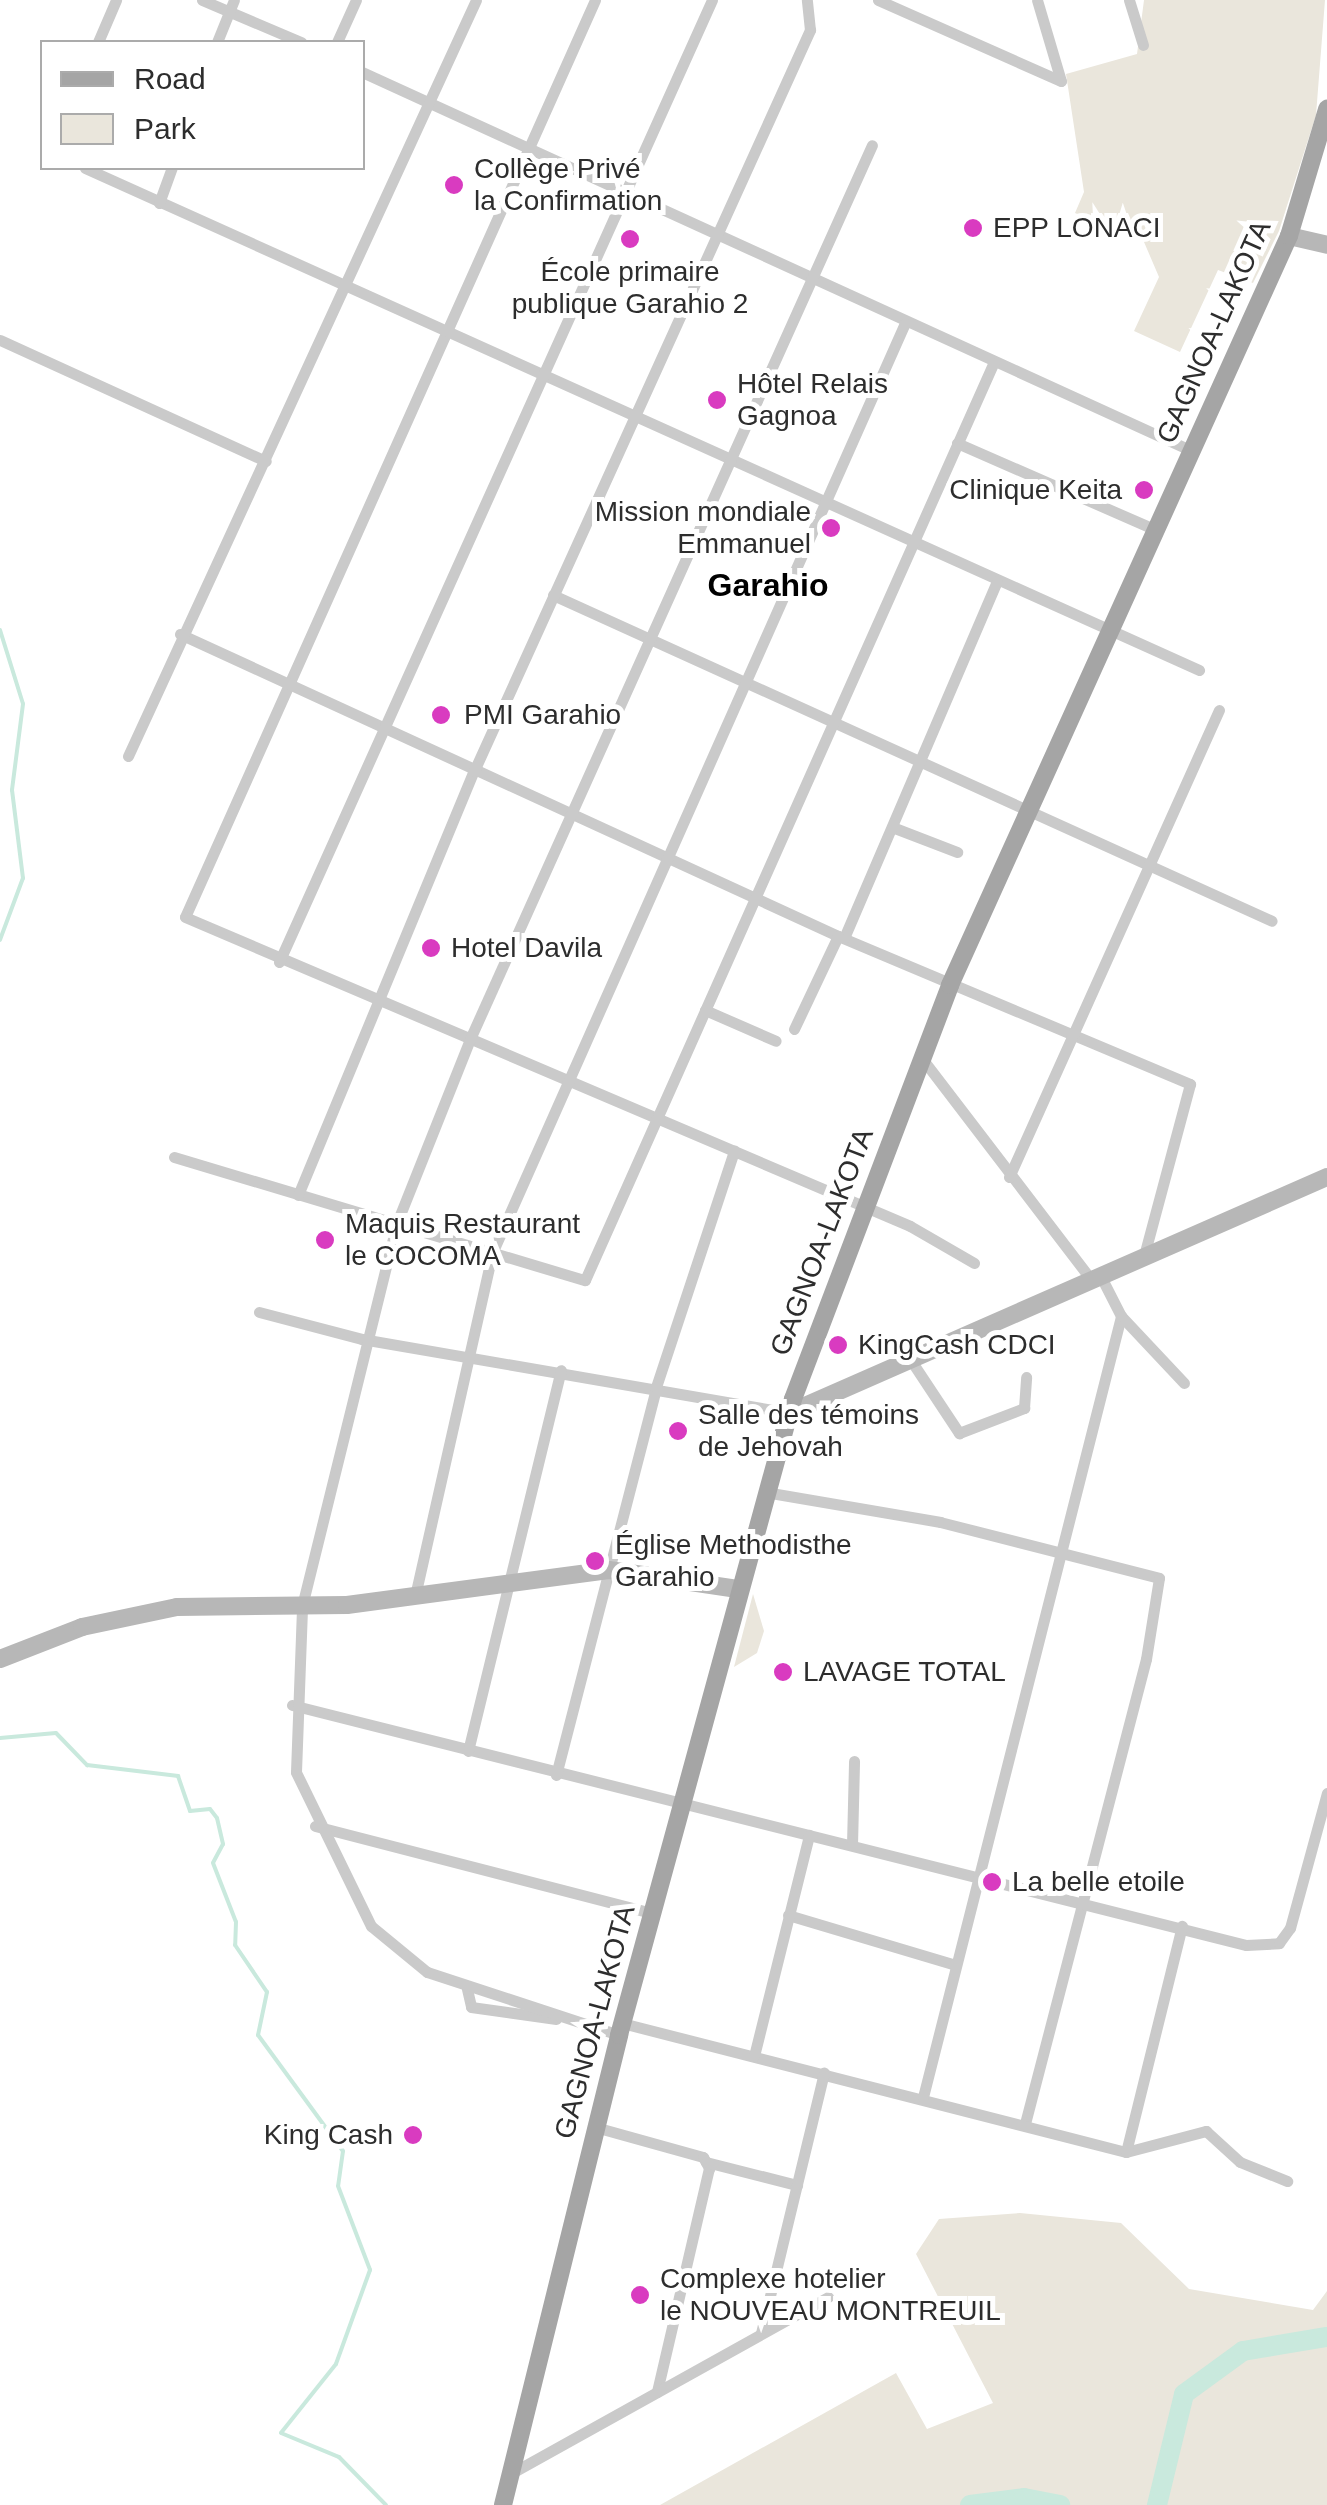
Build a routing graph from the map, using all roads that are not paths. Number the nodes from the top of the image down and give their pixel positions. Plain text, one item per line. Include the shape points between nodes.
1 (116, 0) edge
2 (202, 0) edge
3 (356, 0) edge
4 (476, 0) edge
5 (595, 0) edge
6 (712, 0) edge
7 (807, 0) edge
8 (878, 0) edge
9 (1037, 0) edge
10 (1129, 0) edge
11 (232, 6) edge
12 (99, 40) edge
13 (219, 40) edge
14 (297, 40) edge
15 (338, 40) edge
16 (1143, 45) dead end
17 (365, 74) edge
18 (427, 105) junction
19 (1327, 109) edge
20 (872, 145) dead end
21 (527, 151) junction
22 (89, 170) edge
23 (171, 170) edge
24 (626, 196) junction
25 (158, 203) junction
26 (714, 236) junction
27 (1288, 236) junction
28 (1327, 245) edge
29 (811, 280) junction
30 (345, 284) junction
31 (905, 323) junction
32 (446, 330) junction
33 (0, 340) edge
34 (993, 364) junction
35 (548, 375) junction
36 (634, 415) junction
37 (958, 443) junction
38 (1192, 452) junction
39 (730, 460) junction
40 (266, 461) junction
41 (824, 502) junction
42 (1156, 530) junction
43 (913, 542) junction
44 (996, 580) junction
45 (553, 596) junction
46 (1107, 631) junction
47 (180, 634) junction
48 (649, 642) junction
49 (1199, 670) dead end
50 (745, 680) junction
51 (287, 685) junction
52 (1219, 710) dead end
53 (832, 722) junction
54 (382, 729) junction
55 (128, 756) dead end
56 (920, 763) junction
57 (474, 771) junction
58 (1028, 811) junction
59 (571, 815) junction
60 (892, 828) junction
61 (957, 852) dead end
62 (665, 858) junction
63 (1148, 866) junction
64 (753, 898) junction
65 (1272, 921) dead end
66 (841, 937) junction
67 (279, 962) junction
68 (950, 985) junction
69 (375, 1004) junction
70 (705, 1010) junction
71 (794, 1029) dead end
72 (1071, 1038) junction
73 (470, 1039) junction
74 (776, 1042) dead end
75 (924, 1062) junction
76 (565, 1080) junction
77 (655, 1118) junction
78 (734, 1152) junction
79 (174, 1156) dead end
80 (1009, 1177) junction
81 (1327, 1177) edge
82 (298, 1194) junction
83 (860, 1205) junction
84 (396, 1224) junction
85 (493, 1251) junction
86 (1144, 1256) junction
87 (974, 1263) dead end
88 (1096, 1279) junction
89 (259, 1312) dead end
90 (1121, 1316) junction
91 (362, 1339) junction
92 (466, 1355) junction
93 (914, 1364) junction
94 (561, 1370) junction
95 (1026, 1376) dead end
96 (1184, 1383) dead end
97 (656, 1387) junction
98 (789, 1413) junction
99 (765, 1492) junction
100 (1066, 1556) junction
101 (609, 1570) junction
102 (512, 1582) junction
103 (738, 1589) junction
104 (415, 1596) junction
105 (302, 1606) junction
106 (0, 1658) edge
107 (292, 1706) junction
108 (468, 1751) junction
109 (854, 1762) dead end
110 (556, 1775) junction
111 (1327, 1793) edge
112 (680, 1808) junction
113 (315, 1826) junction
114 (809, 1834) junction
115 (852, 1845) junction
116 (978, 1876) junction
117 (1082, 1902) junction
118 (651, 1914) junction
119 (788, 1916) junction
120 (1182, 1926) junction
121 (956, 1965) junction
122 (620, 2029) junction
123 (754, 2056) junction
124 (824, 2073) junction
125 (923, 2097) junction
126 (1025, 2122) junction
127 (595, 2128) junction
128 (1126, 2152) junction
129 (706, 2162) junction
130 (1287, 2181) dead end
131 (797, 2186) junction
132 (828, 2297) dead end
133 (761, 2333) junction
134 (657, 2392) junction
135 (510, 2474) junction
136 (503, 2505) edge

1 - 12 street
2 - 11 street
3 - 15 street
4 - 18 street
5 - 21 street
6 - 24 street
7 - 26 street via 810,30
8 - 9 street via 1061,81
10 - 16 street
11 - 13 street
11 - 14 street
17 - 18 street
18 - 21 street
18 - 30 street
19 - 27 main road, GAGNOA-LAKOTA
20 - 29 street
21 - 24 street
21 - 32 street
22 - 25 street
23 - 25 street
24 - 26 street
24 - 35 street
25 - 30 street
26 - 29 street
26 - 36 street
27 - 28 street
27 - 38 main road, GAGNOA-LAKOTA
29 - 31 street
29 - 39 street
30 - 32 street
30 - 40 street
31 - 34 street
31 - 41 street
32 - 35 street
32 - 51 street
33 - 40 street
34 - 37 street
34 - 38 street
35 - 36 street
35 - 54 street
36 - 39 street
36 - 45 street
37 - 42 street
37 - 43 street
38 - 42 main road, GAGNOA-LAKOTA
39 - 41 street
39 - 48 street
40 - 47 street
41 - 43 street
41 - 50 street
42 - 46 main road, GAGNOA-LAKOTA
43 - 44 street
43 - 53 street
44 - 46 street
44 - 56 street
45 - 48 street
45 - 57 street
46 - 49 street
46 - 58 main road, GAGNOA-LAKOTA
47 - 51 street
47 - 55 street
48 - 50 street
48 - 59 street
50 - 53 street
50 - 62 street
51 - 54 street
51 - 67 street via 185,917
52 - 63 street
53 - 56 street
53 - 64 street
54 - 57 street
54 - 67 street
56 - 58 street
56 - 60 street
57 - 59 street
57 - 69 street
58 - 63 street
58 - 68 main road, GAGNOA-LAKOTA
59 - 62 street
59 - 73 street
60 - 61 street
60 - 66 street
62 - 64 street
62 - 76 street
63 - 65 street
63 - 72 street
64 - 66 street
64 - 70 street
66 - 68 street
66 - 71 street
67 - 69 street
68 - 72 street
68 - 75 main road, GAGNOA-LAKOTA
69 - 73 street
69 - 82 street
70 - 74 street
70 - 77 street
72 - 80 street
72 - 86 street via 1190,1084
73 - 76 street
73 - 84 street
75 - 80 street
75 - 83 main road, GAGNOA-LAKOTA
76 - 77 street
76 - 85 street
77 - 78 street
77 - 85 street via 585,1280
78 - 83 street
78 - 97 street
79 - 82 street
80 - 88 street
81 - 86 street
82 - 84 street
83 - 87 street
83 - 98 main road, GAGNOA-LAKOTA
84 - 85 street
84 - 91 street
85 - 92 street
86 - 88 street
88 - 90 street
88 - 93 street
89 - 91 street
90 - 96 street
90 - 100 street
91 - 92 street
91 - 105 street
92 - 94 street
92 - 104 street
93 - 95 street via 959,1433 1024,1408
93 - 98 street
94 - 97 street
94 - 102 street
97 - 98 street
97 - 101 street
98 - 99 main road, GAGNOA-LAKOTA
99 - 100 street via 940,1522
99 - 103 main road, GAGNOA-LAKOTA
100 - 116 street
100 - 117 street via 1152,1572 1161,1586
101 - 102 street
101 - 103 street
101 - 110 street
102 - 104 street
102 - 108 street
103 - 112 main road, GAGNOA-LAKOTA
104 - 105 street
105 - 106 street via 126,1616
105 - 107 street
107 - 108 street
107 - 113 street via 296,1772
108 - 110 street
109 - 115 street
110 - 112 street
111 - 120 street via 1280,1943 1246,1944
112 - 114 street
112 - 118 main road, GAGNOA-LAKOTA
113 - 118 street
113 - 122 street via 370,1926 427,1972 556,2019
114 - 115 street
114 - 119 street
115 - 116 street
116 - 117 street
116 - 121 street
117 - 120 street
117 - 126 street
118 - 122 main road, GAGNOA-LAKOTA
119 - 121 street
119 - 123 street
120 - 128 street
121 - 125 street
122 - 123 street
122 - 127 main road, GAGNOA-LAKOTA
123 - 124 street
124 - 125 street
124 - 131 street
125 - 126 street
126 - 128 street
127 - 129 street
127 - 135 main road, GAGNOA-LAKOTA
128 - 130 street via 1206,2131 1240,2162
129 - 131 street
129 - 134 street
131 - 133 street
132 - 133 street
133 - 134 street
134 - 135 street
135 - 136 main road, GAGNOA-LAKOTA

